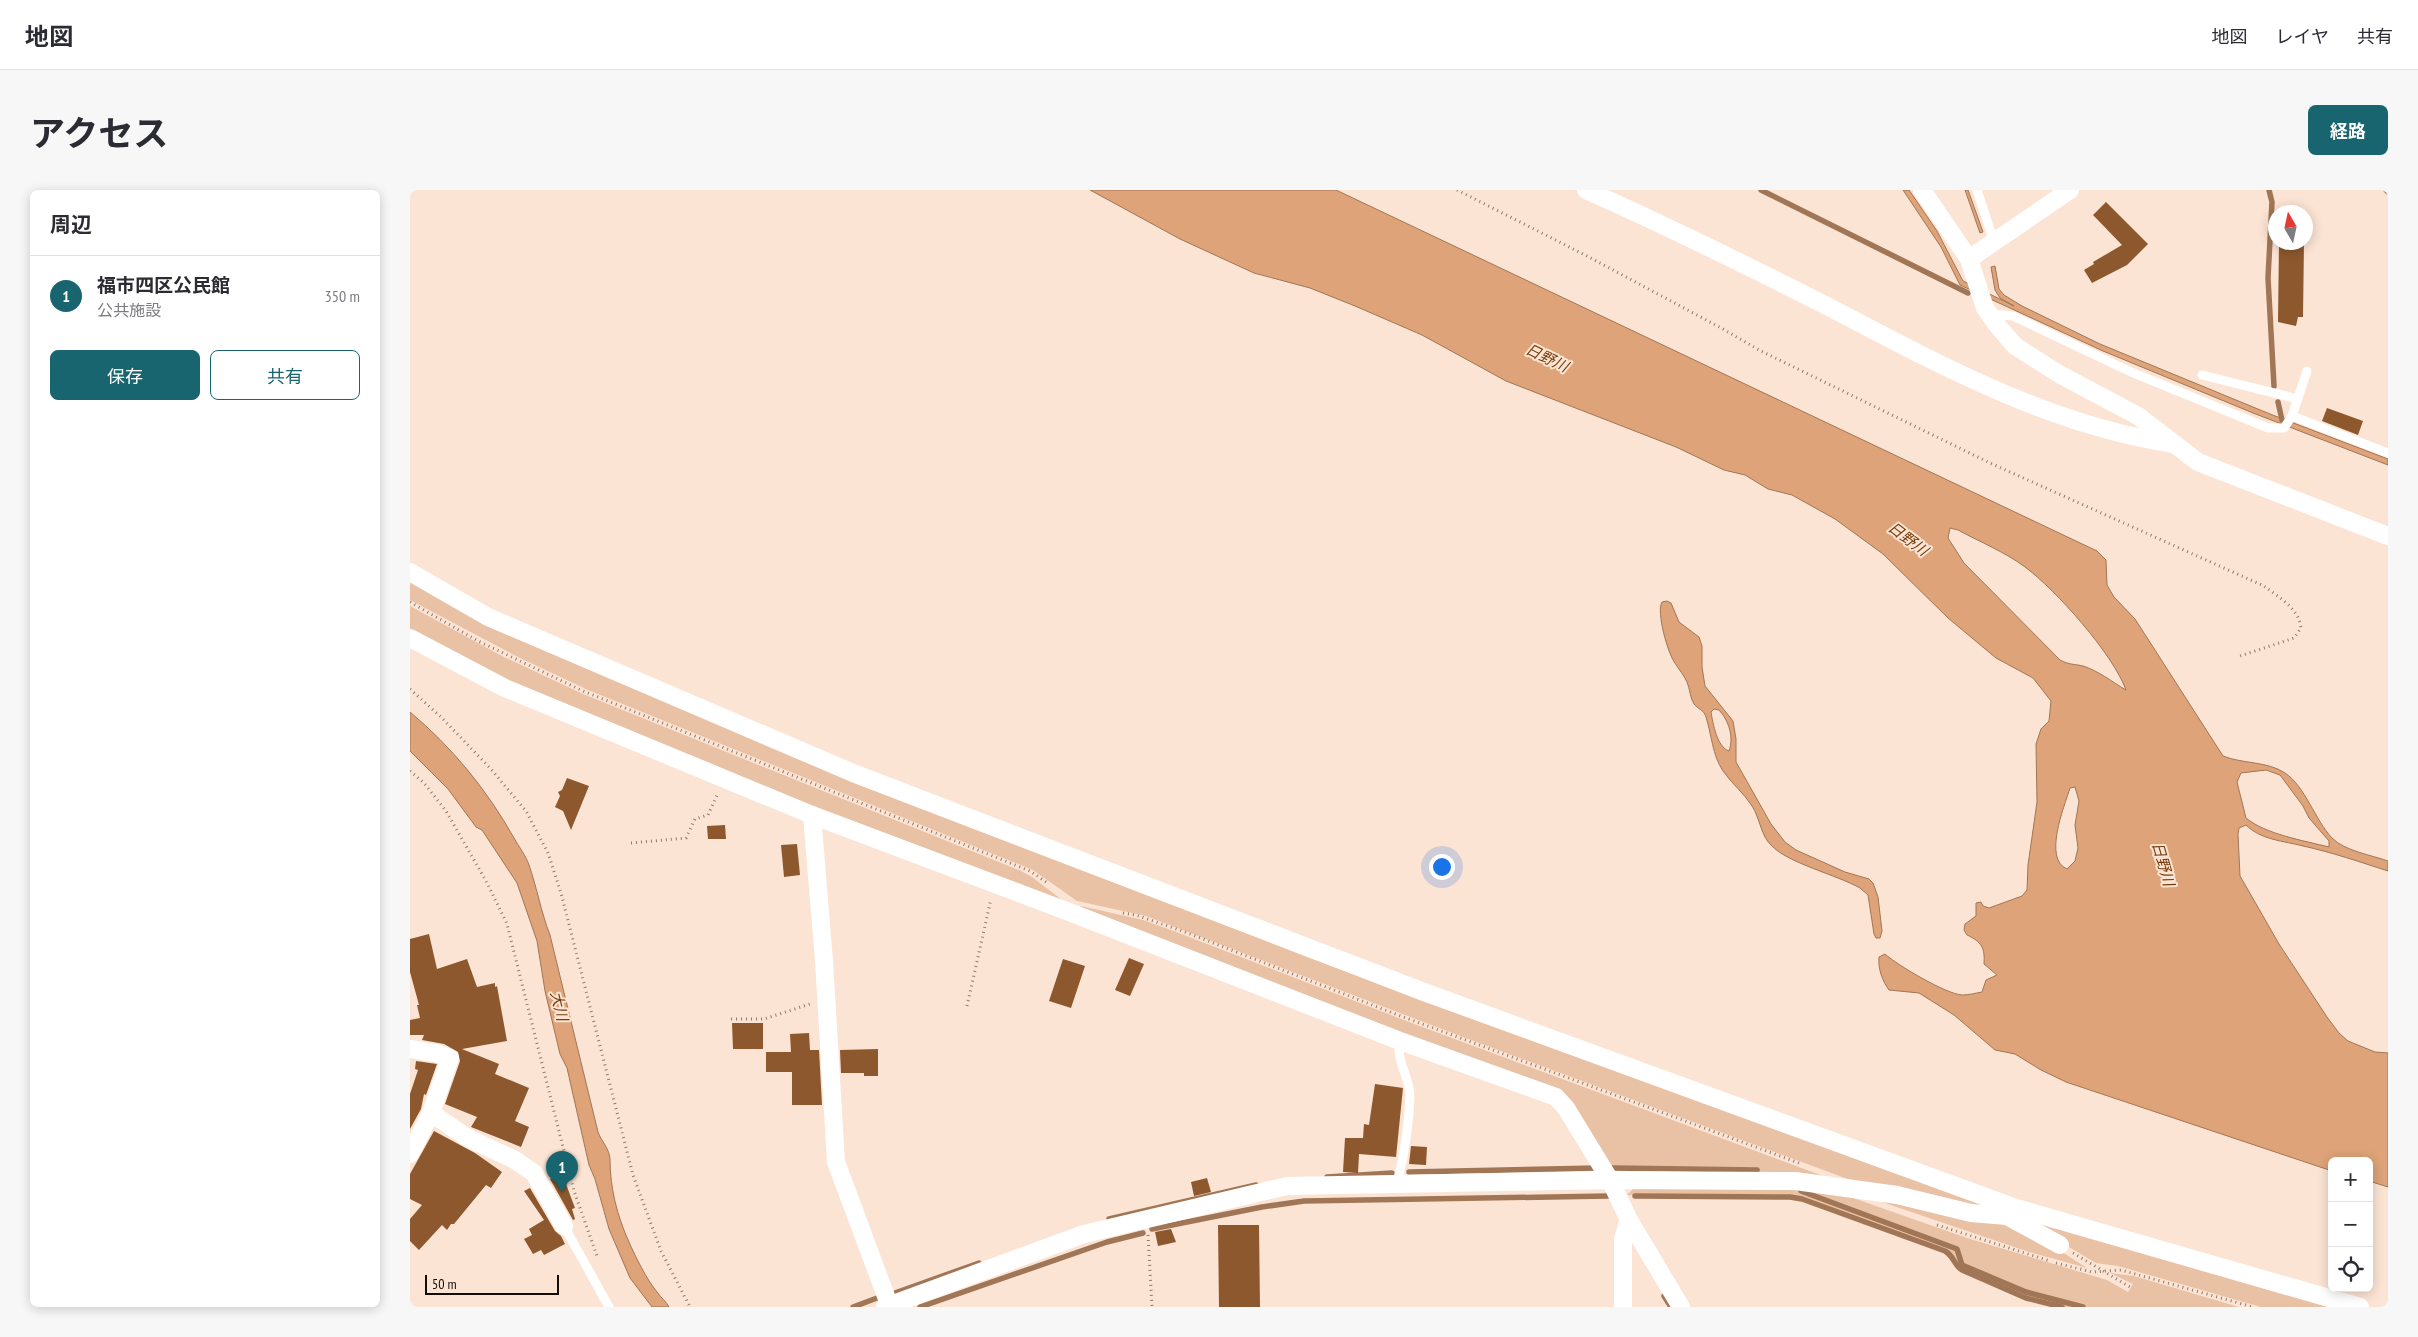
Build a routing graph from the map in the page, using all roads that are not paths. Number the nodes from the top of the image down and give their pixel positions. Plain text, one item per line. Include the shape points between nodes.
1 (1586, 190) edge
2 (1922, 190) edge
3 (1977, 190) edge
4 (2070, 190) edge
5 (1994, 242) junction
6 (1969, 259) junction
7 (1983, 299) junction
8 (2307, 371) dead end
9 (2202, 375) dead end
10 (2298, 399) junction
11 (2292, 416) junction
12 (2175, 444) junction
13 (2388, 453) edge
14 (2388, 536) edge
15 (410, 572) edge
16 (410, 638) edge
17 (812, 815) junction
18 (1400, 1041) junction
19 (410, 1049) edge
20 (431, 1112) junction
21 (410, 1154) edge
22 (1610, 1180) junction
23 (1397, 1184) junction
24 (2011, 1212) junction
25 (1629, 1220) junction
26 (564, 1226) joint
27 (2060, 1246) road end
28 (888, 1306) edge
29 (609, 1307) edge
30 (1623, 1307) edge
31 (1681, 1307) edge
32 (2360, 1307) edge

1 - 12 street via 1745,264 1973,380 2072,419 2132,438
2 - 6 street
3 - 5 lane
4 - 5 street
5 - 6 street
6 - 7 street
7 - 11 lane via 2077,348 2268,428 2284,428
7 - 12 street via 2015,346 2059,374 2138,416
8 - 10 lane
9 - 10 lane
10 - 11 lane
11 - 13 lane
12 - 14 street via 2198,462
15 - 24 street via 488,617 853,773
16 - 17 street via 506,688
17 - 18 street
17 - 28 street via 836,1162
18 - 22 street via 1556,1097
18 - 23 lane via 1397,1051 1410,1095
19 - 20 street via 450,1058
20 - 21 street
20 - 26 street via 468,1138 516,1160 534,1173
22 - 23 street
22 - 24 street via 1795,1181 1897,1196 1971,1212
22 - 25 street
23 - 28 street via 1287,1186 1084,1234
24 - 27 street
24 - 32 street
25 - 30 street via 1623,1240
25 - 31 street
26 - 29 lane

